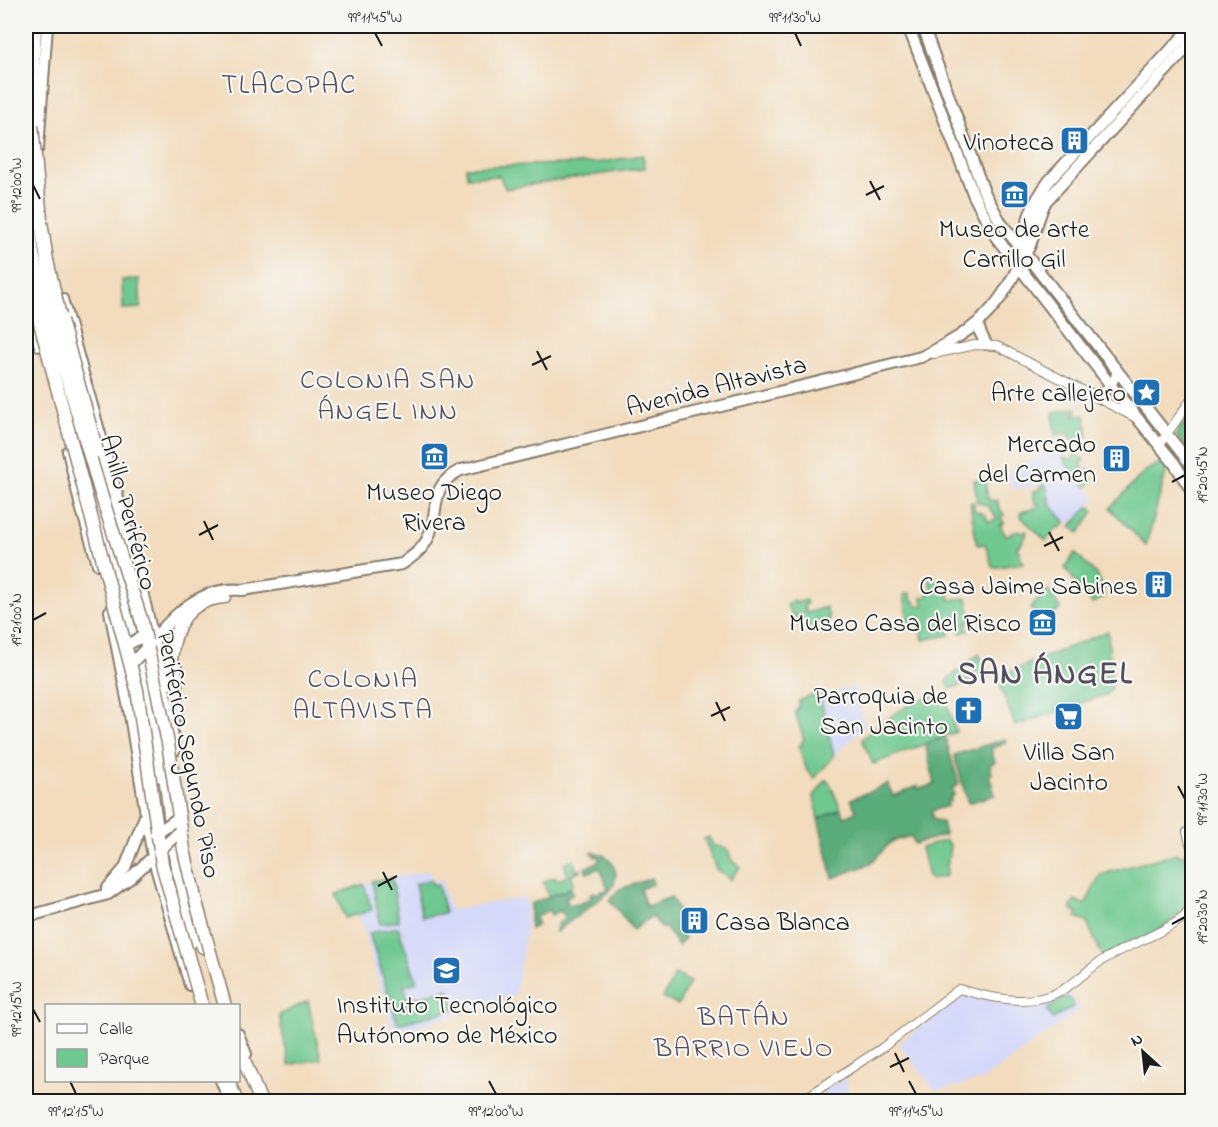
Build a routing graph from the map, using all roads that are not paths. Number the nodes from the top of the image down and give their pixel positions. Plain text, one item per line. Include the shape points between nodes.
1 (26, 26) edge
2 (36, 26) edge
3 (45, 26) edge
4 (908, 26) edge
5 (923, 26) edge
6 (1192, 27) edge
7 (26, 41) edge
8 (1186, 44) edge
9 (34, 125) junction
10 (26, 200) edge
11 (26, 233) edge
12 (50, 245) junction
13 (1024, 253) junction
14 (41, 260) junction
15 (1019, 268) junction
16 (26, 270) edge
17 (26, 294) edge
18 (978, 323) junction
19 (986, 344) junction
20 (921, 357) junction
21 (68, 367) junction
22 (1116, 369) junction
23 (83, 374) junction
24 (1111, 385) junction
25 (1089, 393) junction
26 (1192, 398) edge
27 (1138, 418) junction
28 (1167, 434) junction
29 (1160, 444) junction
30 (1192, 466) edge
31 (1192, 491) edge
32 (87, 526) junction
33 (102, 547) dead end
34 (129, 557) dead end
35 (243, 590) junction
36 (224, 597) junction
37 (174, 618) junction
38 (149, 633) junction
39 (122, 646) junction
40 (126, 669) junction
41 (162, 676) junction
42 (125, 687) junction
43 (171, 726) junction
44 (146, 816) junction
45 (179, 818) junction
46 (181, 831) junction
47 (1190, 831) edge
48 (152, 836) junction
49 (1192, 851) edge
50 (155, 854) junction
51 (130, 878) junction
52 (160, 882) junction
53 (96, 898) junction
54 (1192, 904) edge
55 (26, 917) edge
56 (198, 926) dead end
57 (201, 940) junction
58 (202, 1004) edge
59 (220, 1004) edge
60 (227, 1004) edge
61 (227, 1004) edge
62 (240, 1039) edge
63 (240, 1050) edge
64 (240, 1066) edge
65 (222, 1082) edge
66 (229, 1082) edge
67 (235, 1082) edge
68 (230, 1101) edge
69 (237, 1101) edge
70 (242, 1101) edge
71 (254, 1101) edge
72 (264, 1101) edge
73 (799, 1101) edge

1 - 7 highway
2 - 9 highway
3 - 9 highway
4 - 15 main road via 974,196 996,237
5 - 13 main road via 984,192
6 - 8 main road
8 - 13 main road via 1087,148 1046,201 1030,247
9 - 12 main road
9 - 14 highway, Anillo Periférico via 28,170
9 - 34 highway, bridge via 46,260
10 - 60 highway, Periférico Segundo Piso, bridge via 33,255 48,312 142,622 168,743 184,850
11 - 58 highway, Anillo Periférico via 44,318 145,690 170,863
12 - 14 highway
12 - 23 main road
13 - 15 main road
13 - 22 main road
14 - 21 highway, Anillo Periférico
15 - 18 main road via 1003,296
15 - 24 main road
16 - 58 highway, Periférico Segundo Piso, bridge via 137,690 162,864
17 - 32 main road
18 - 19 main road
18 - 20 main road
19 - 20 street, Avenida Altavista
19 - 25 street
20 - 35 main road, Avenida Altavista via 461,470 442,484 428,539 402,564
21 - 23 highway
21 - 57 highway, Anillo Periférico via 154,688 176,862
22 - 24 street
22 - 28 main road
23 - 38 main road via 132,548
24 - 25 street via 1100,393
24 - 27 main road
25 - 27 street
26 - 28 street
27 - 29 main road
28 - 29 street
28 - 30 main road
29 - 31 main road
32 - 33 highway
32 - 39 main road
35 - 36 main road
35 - 37 main road via 200,597
36 - 41 highway via 197,605 181,623
36 - 43 main road via 195,614 180,638 176,660 177,712
37 - 38 main road
37 - 38 main road
38 - 39 main road, bridge
38 - 40 main road, bridge
38 - 41 main road
39 - 40 main road
40 - 42 main road
41 - 42 main road via 148,668
41 - 43 main road
42 - 44 main road
43 - 45 main road
44 - 48 main road
44 - 53 main road via 125,868
45 - 46 main road
45 - 48 main road, bridge
46 - 50 main road, bridge
46 - 61 main road
47 - 49 street
48 - 50 main road
50 - 51 main road
50 - 52 main road
51 - 52 main road via 144,876
51 - 53 main road
52 - 58 main road
53 - 55 main road
54 - 73 street via 1177,922 1103,960 1050,996 1004,999 958,989 882,1048
56 - 57 highway
57 - 59 highway, Anillo Periférico
62 - 72 main road
63 - 72 highway
64 - 71 highway
65 - 68 main road
66 - 69 highway
67 - 70 highway

